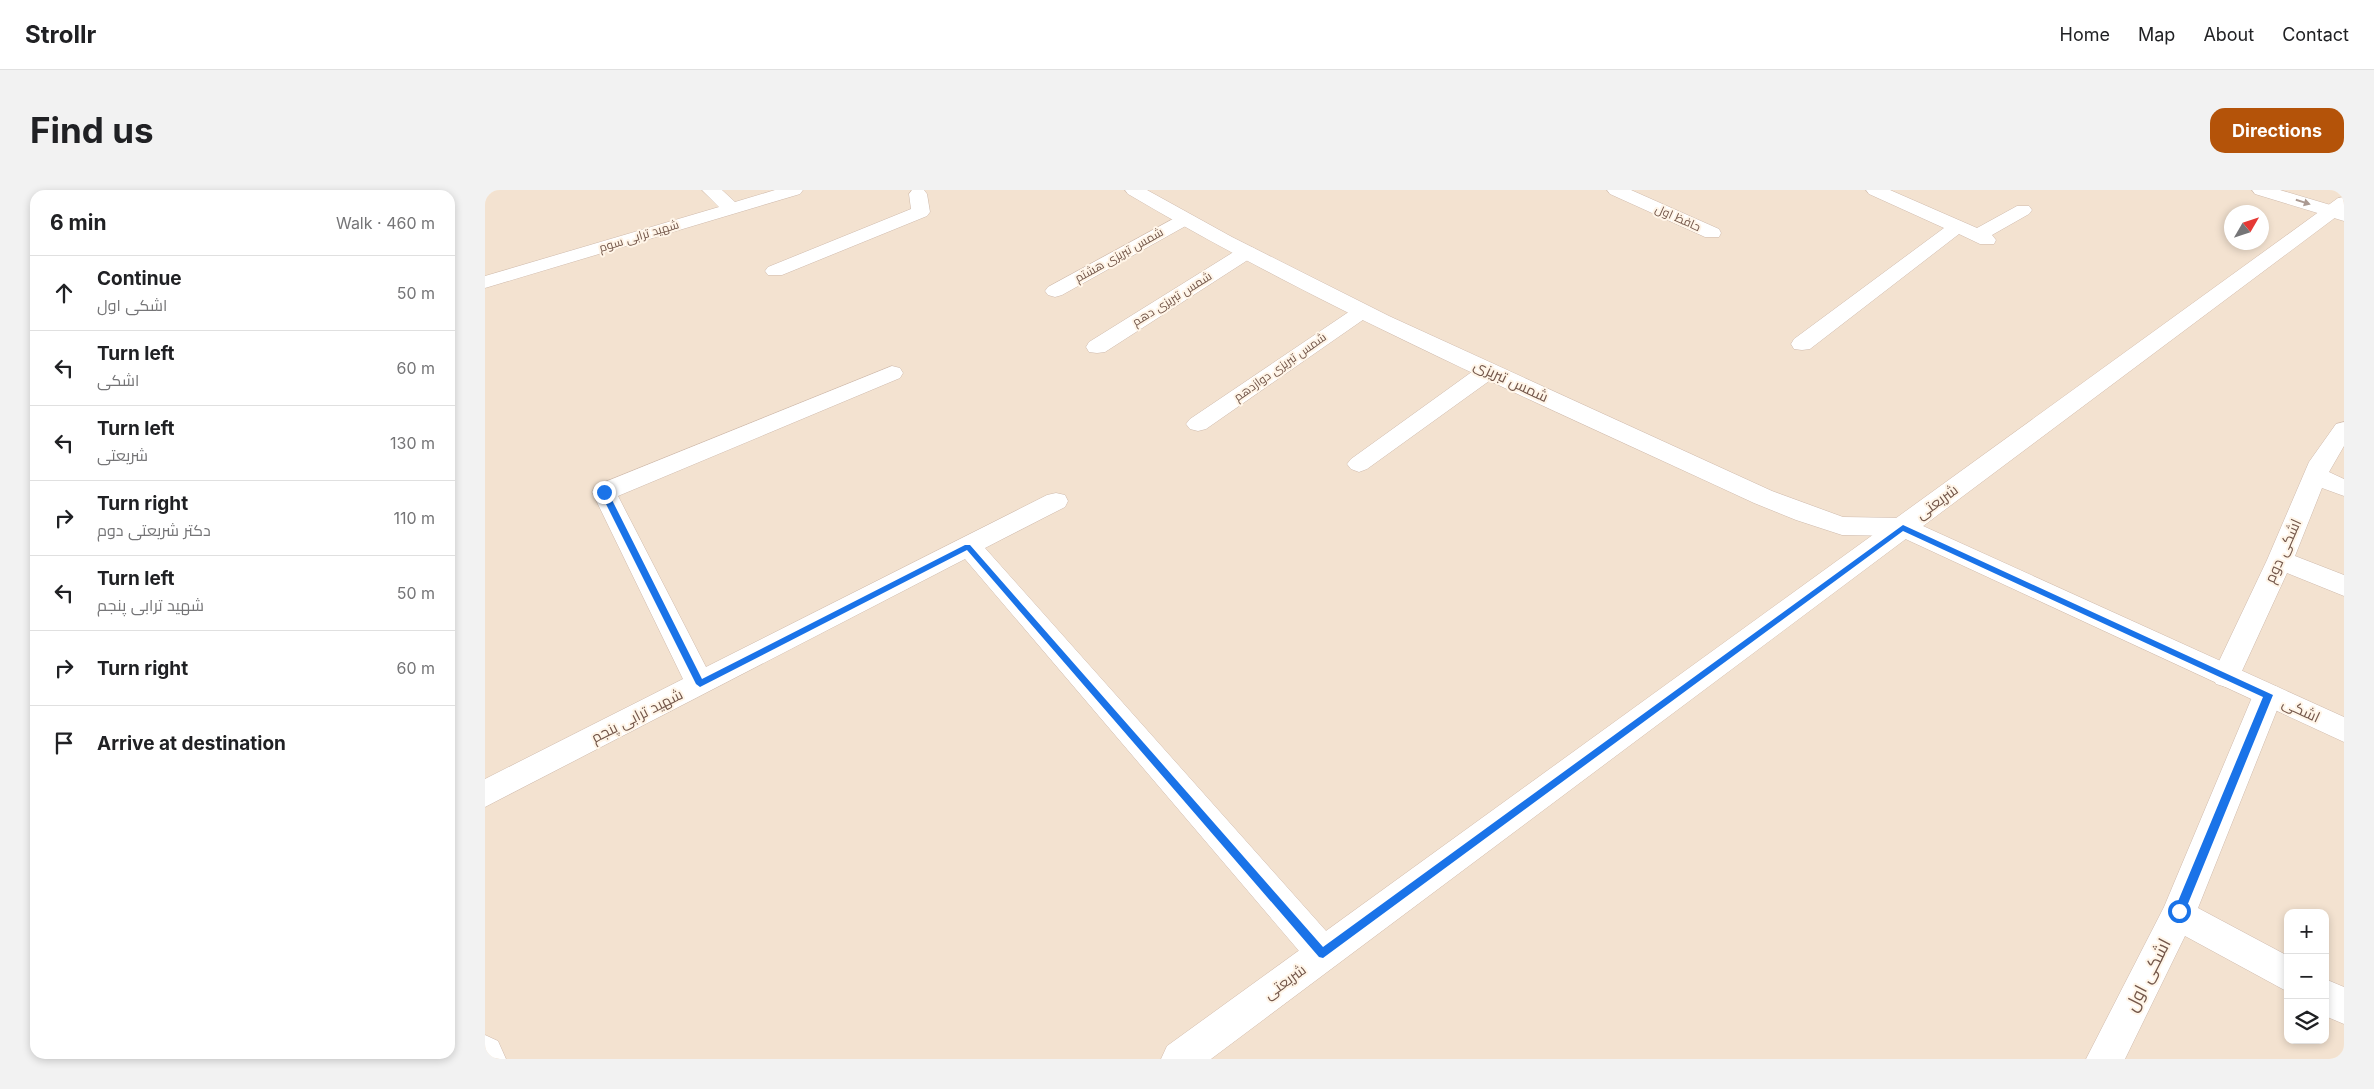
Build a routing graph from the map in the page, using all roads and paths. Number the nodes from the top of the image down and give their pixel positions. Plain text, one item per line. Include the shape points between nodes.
1 (711, 190) edge
2 (794, 190) edge
3 (1134, 190) edge
4 (1616, 190) edge
5 (1875, 190) edge
6 (2261, 190) edge
7 (920, 191) edge
8 (731, 208) junction
9 (2340, 209) edge
10 (2023, 210) dead end
11 (1184, 220) junction
12 (1957, 227) junction
13 (1712, 233) dead end
14 (1247, 252) junction
15 (775, 271) dead end
16 (485, 282) edge
17 (1055, 292) dead end
18 (1363, 310) junction
19 (1802, 344) dead end
20 (1097, 347) dead end
21 (1488, 371) junction
22 (892, 373) dead end
23 (1198, 424) dead end
24 (2344, 429) edge
25 (1359, 464) dead end
26 (2316, 476) junction
27 (2344, 488) edge
28 (1056, 501) dead end
29 (1903, 527) junction
30 (968, 546) junction
31 (2280, 560) junction
32 (2344, 586) edge
33 (2226, 676) junction
34 (700, 684) junction
35 (2268, 695) junction
36 (2344, 730) edge
37 (485, 794) edge
38 (2178, 915) junction
39 (1323, 953) junction
40 (2284, 973) edge
41 (2329, 998) edge
42 (2344, 1007) edge
43 (485, 1054) edge
44 (487, 1059) edge
45 (1180, 1059) edge
46 (2105, 1059) edge

1 - 8 street
2 - 8 street, شهید ترابی سوم
3 - 11 street, شمس تبریزی
4 - 13 street, حافظ اول
5 - 12 street
6 -> 9 street
7 - 15 street via 921,212
8 - 16 street, شهید ترابی سوم
9 - 29 street, شریعتی
10 - 12 street via 1982,238
11 - 14 street, شمس تبریزی
11 - 17 street, شمس تبریزی هشتم
12 - 19 street
14 - 18 street, شمس تبریزی
14 - 20 street, شمس تبریزی دهم
18 - 21 street, شمس تبریزی
18 - 23 street, شمس تبریزی دوازدهم
21 - 25 street
21 - 29 street, شمس تبریزی via 1805,514 1842,526
22 - 34 street via 604,492
24 - 26 street, اشکی دوم via 2321,462
26 - 27 street
26 - 31 street, اشکی دوم
28 - 30 street, شهید ترابی پنجم
29 - 33 street, اشکی
29 - 39 street, شریعتی
30 - 34 street, شهید ترابی پنجم
30 - 39 street
31 - 32 street
31 - 33 street, اشکی دوم
33 - 35 street, اشکی
34 - 37 street, شهید ترابی پنجم
35 - 36 street, اشکی
35 - 38 street, اشکی اول
38 - 40 street
38 - 46 street, اشکی اول
39 - 45 street, شریعتی
41 - 42 street
43 - 44 street

